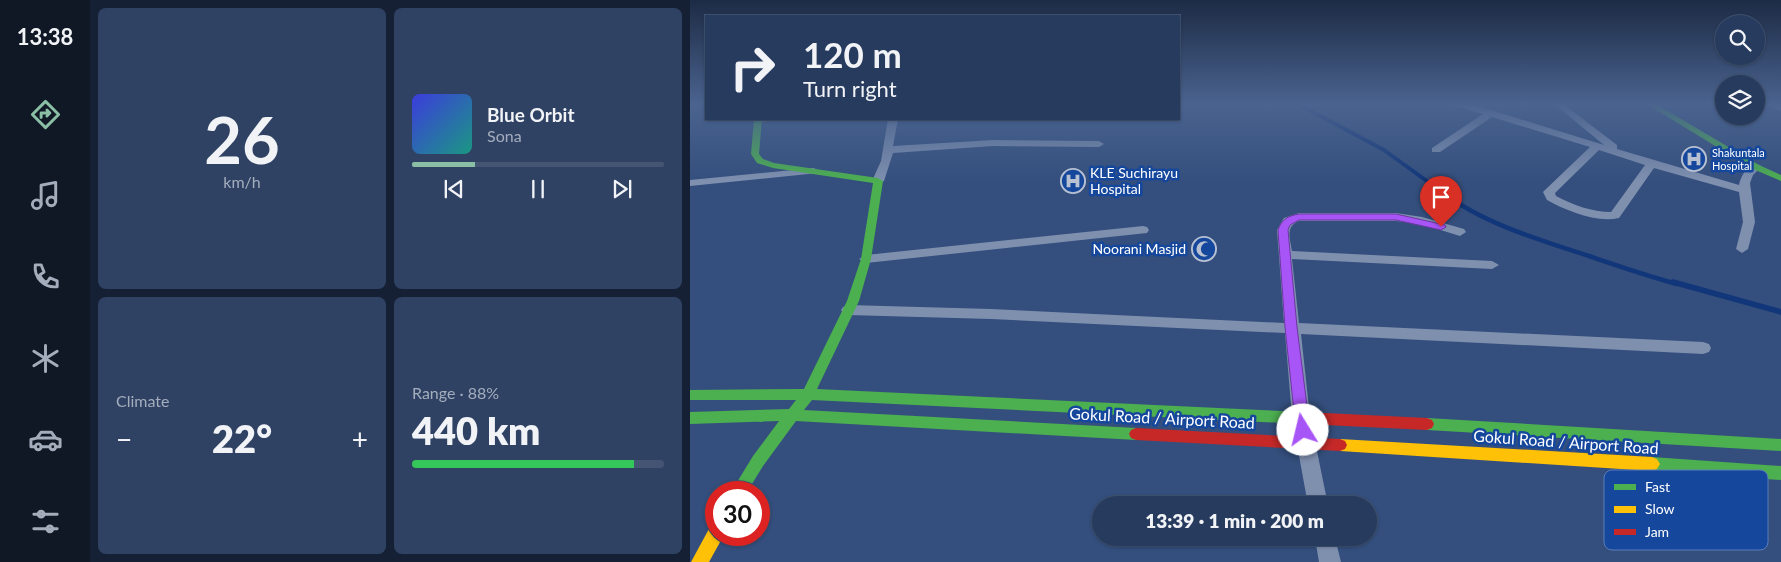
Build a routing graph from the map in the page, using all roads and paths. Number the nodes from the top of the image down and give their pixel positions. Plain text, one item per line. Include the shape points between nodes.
1 (759, 129) edge
2 (891, 129) edge
3 (1467, 129) edge
4 (1543, 129) edge
5 (1590, 129) edge
6 (1693, 129) edge
7 (1098, 144) dead end
8 (1597, 146) junction
9 (887, 150) junction
10 (1436, 150) dead end
11 (1621, 154) junction
12 (1651, 164) junction
13 (1756, 167) junction
14 (815, 171) junction
15 (1778, 175) edge
16 (878, 181) junction
17 (690, 183) edge
18 (1744, 190) junction
19 (1144, 230) dead end
20 (1460, 232) dead end
21 (1742, 249) dead end
22 (1285, 255) junction
23 (866, 259) junction
24 (1492, 265) dead end
25 (848, 310) junction
26 (1291, 327) junction
27 (1703, 348) dead end
28 (808, 394) junction
29 (690, 395) edge
30 (792, 415) junction
31 (1300, 417) junction
32 (690, 418) edge
33 (1306, 444) junction
34 (1781, 445) edge
35 (1738, 470) edge
36 (1768, 472) edge
37 (1781, 473) edge
38 (746, 481) edge
39 (1316, 496) edge
40 (709, 546) edge
41 (1327, 546) edge
42 (700, 562) edge
43 (1330, 562) edge

1 - 14 main road via 756,158 773,165
2 - 9 street
3 - 10 street
4 - 8 street
5 - 11 street
6 - 13 main road
7 - 9 street via 1052,141 972,143
8 - 11 street
8 - 12 street via 1549,192 1551,198 1600,215 1615,214
9 - 16 street
11 - 12 street
12 - 18 street
13 - 15 main road
13 - 18 street via 1744,180
14 - 16 main road
14 - 17 street
16 - 23 main road
18 - 21 street via 1749,222
19 - 23 street
20 - 22 street via 1396,217 1299,217 1285,224
22 - 24 street
22 - 26 street
23 - 25 main road
25 - 26 street
25 - 28 main road
26 - 27 street
26 - 31 street
28 - 29 main road, Gokul Road / Airport Road
28 - 30 main road
28 - 31 main road, Gokul Road / Airport Road
30 - 32 main road, Gokul Road / Airport Road
30 - 33 main road, Gokul Road / Airport Road
30 - 38 main road
31 - 33 street
31 - 34 main road, Gokul Road / Airport Road
33 - 35 main road, Gokul Road / Airport Road
33 - 39 street
36 - 37 main road, Gokul Road / Airport Road
40 - 42 main road
41 - 43 street

